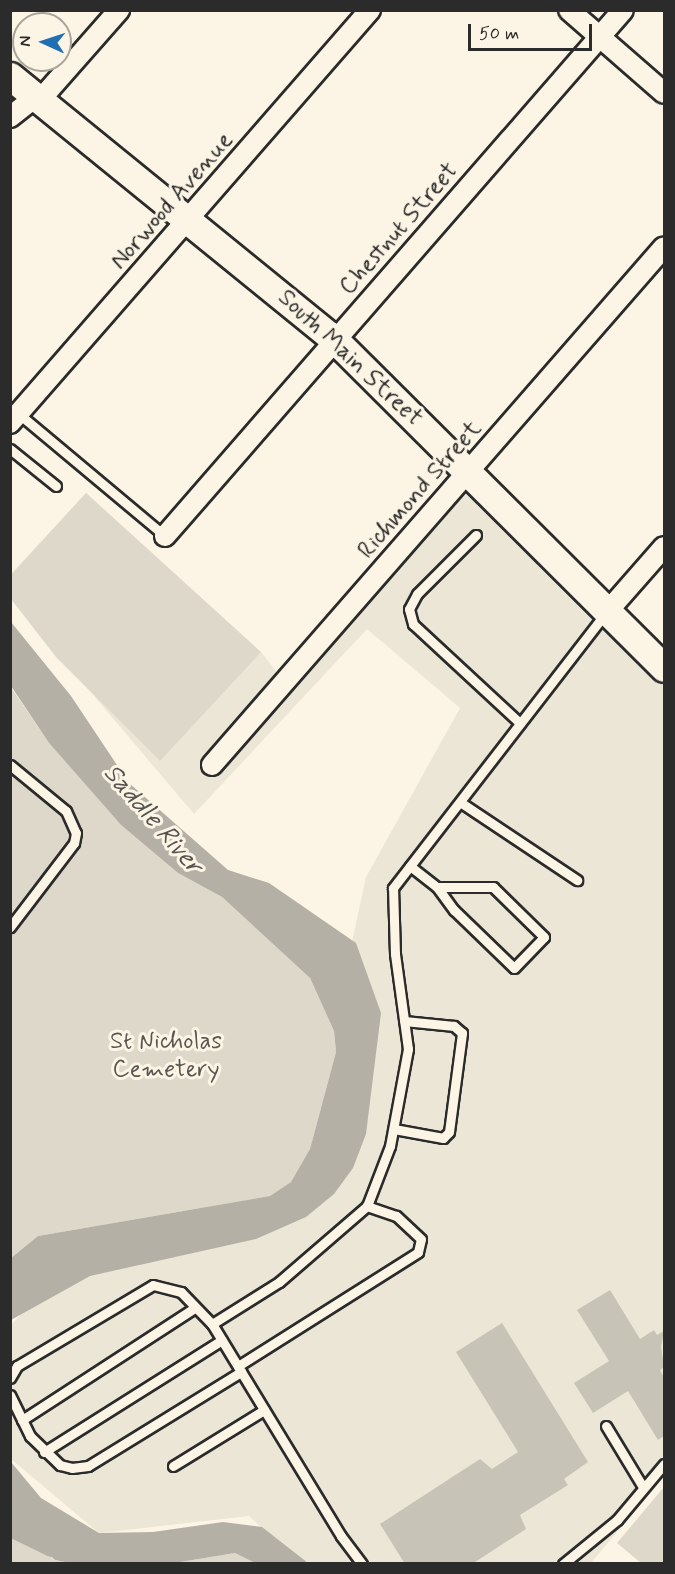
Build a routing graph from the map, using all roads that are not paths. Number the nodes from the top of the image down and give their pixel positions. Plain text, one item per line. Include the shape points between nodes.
1 (119, 10) edge
2 (370, 10) edge
3 (569, 10) edge
4 (623, 10) edge
5 (600, 37) junction
6 (10, 76) edge
7 (664, 93) edge
8 (38, 98) junction
9 (10, 117) edge
10 (189, 221) junction
11 (664, 248) edge
12 (336, 341) junction
13 (15, 418) edge
14 (10, 449) edge
15 (470, 473) junction
16 (56, 486) dead end
17 (476, 535) dead end
18 (165, 536) joint
19 (664, 547) edge
20 (607, 612) junction
21 (664, 668) edge
22 (520, 723) junction
23 (10, 765) edge
24 (212, 765) dead end
25 (460, 802) junction
26 (410, 866) junction
27 (577, 880) dead end
28 (437, 887) junction
29 (10, 927) edge
30 (404, 1021) junction
31 (394, 1129) junction
32 (367, 1206) junction
33 (194, 1309) junction
34 (212, 1324) junction
35 (222, 1340) junction
36 (239, 1369) junction
37 (10, 1378) edge
38 (10, 1395) edge
39 (264, 1410) junction
40 (22, 1420) junction
41 (606, 1426) dead end
42 (44, 1452) junction
43 (664, 1464) edge
44 (173, 1466) dead end
45 (643, 1487) junction
46 (362, 1563) edge
47 (563, 1563) edge

1 - 8 street
2 - 10 street, Norwood Avenue
3 - 5 street
4 - 5 street, Chestnut Street
5 - 7 street
5 - 12 street, Chestnut Street
6 - 8 street, South Main Street
8 - 9 street
8 - 10 street, South Main Street
10 - 12 street, South Main Street
10 - 13 street, Norwood Avenue
11 - 15 street, Richmond Street
12 - 15 street, South Main Street
12 - 18 street, Chestnut Street
13 - 18 lane
14 - 16 lane
15 - 20 street, South Main Street
15 - 24 street, Richmond Street
17 - 22 lane via 417,594 409,609 413,624
19 - 20 street
20 - 21 street, South Main Street
20 - 22 lane
22 - 25 lane
23 - 29 lane via 66,811 76,833 74,843
25 - 26 lane
25 - 27 lane
26 - 28 lane
26 - 30 lane via 393,888 395,954
28 - 28 lane via 454,910 514,968 544,937 493,888
30 - 31 lane via 408,1049
30 - 31 lane via 454,1026 462,1033 449,1132 443,1138
31 - 32 lane
32 - 34 lane via 279,1282
32 - 36 lane via 396,1216 421,1239 418,1252
33 - 34 lane
33 - 37 lane via 181,1292 153,1285 17,1366
33 - 40 lane
34 - 35 lane
35 - 36 lane
35 - 42 lane
36 - 39 lane
36 - 42 lane via 88,1466 60,1466
38 - 40 lane
39 - 44 lane
39 - 46 lane via 341,1536
40 - 42 lane
41 - 45 lane
43 - 45 lane
45 - 47 lane via 617,1520

